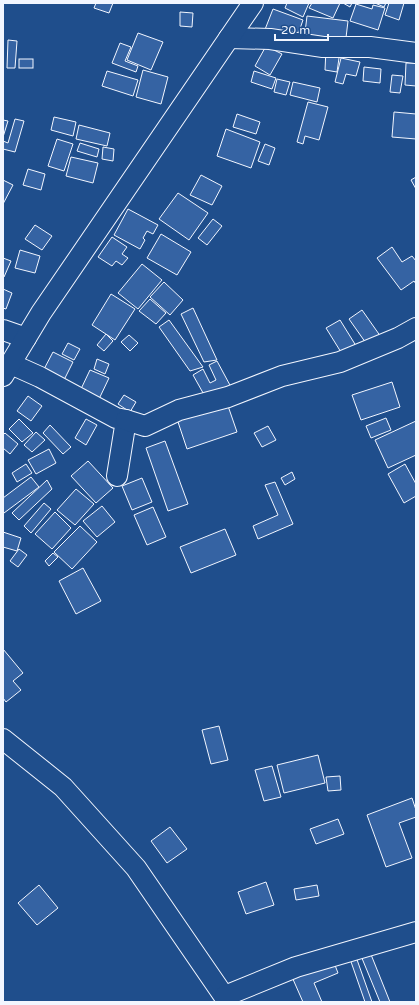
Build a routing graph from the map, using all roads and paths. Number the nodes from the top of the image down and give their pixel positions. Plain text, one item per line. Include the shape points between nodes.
1 (253, 3) edge
2 (230, 38) junction
3 (416, 53) edge
4 (416, 328) edge
5 (3, 330) edge
6 (26, 338) junction
7 (7, 370) edge
8 (126, 420) junction
9 (117, 476) dead end
10 (3, 739) edge
11 (416, 932) edge
12 (227, 999) edge

1 - 2 street
2 - 3 street via 270,39 323,47 370,47
2 - 6 street
4 - 8 street via 340,362 282,376 228,396 179,410 146,426
5 - 6 street
6 - 7 street
7 - 8 street via 40,377 116,418
8 - 9 street
10 - 12 street via 63,787 136,868
11 - 12 street via 296,967

